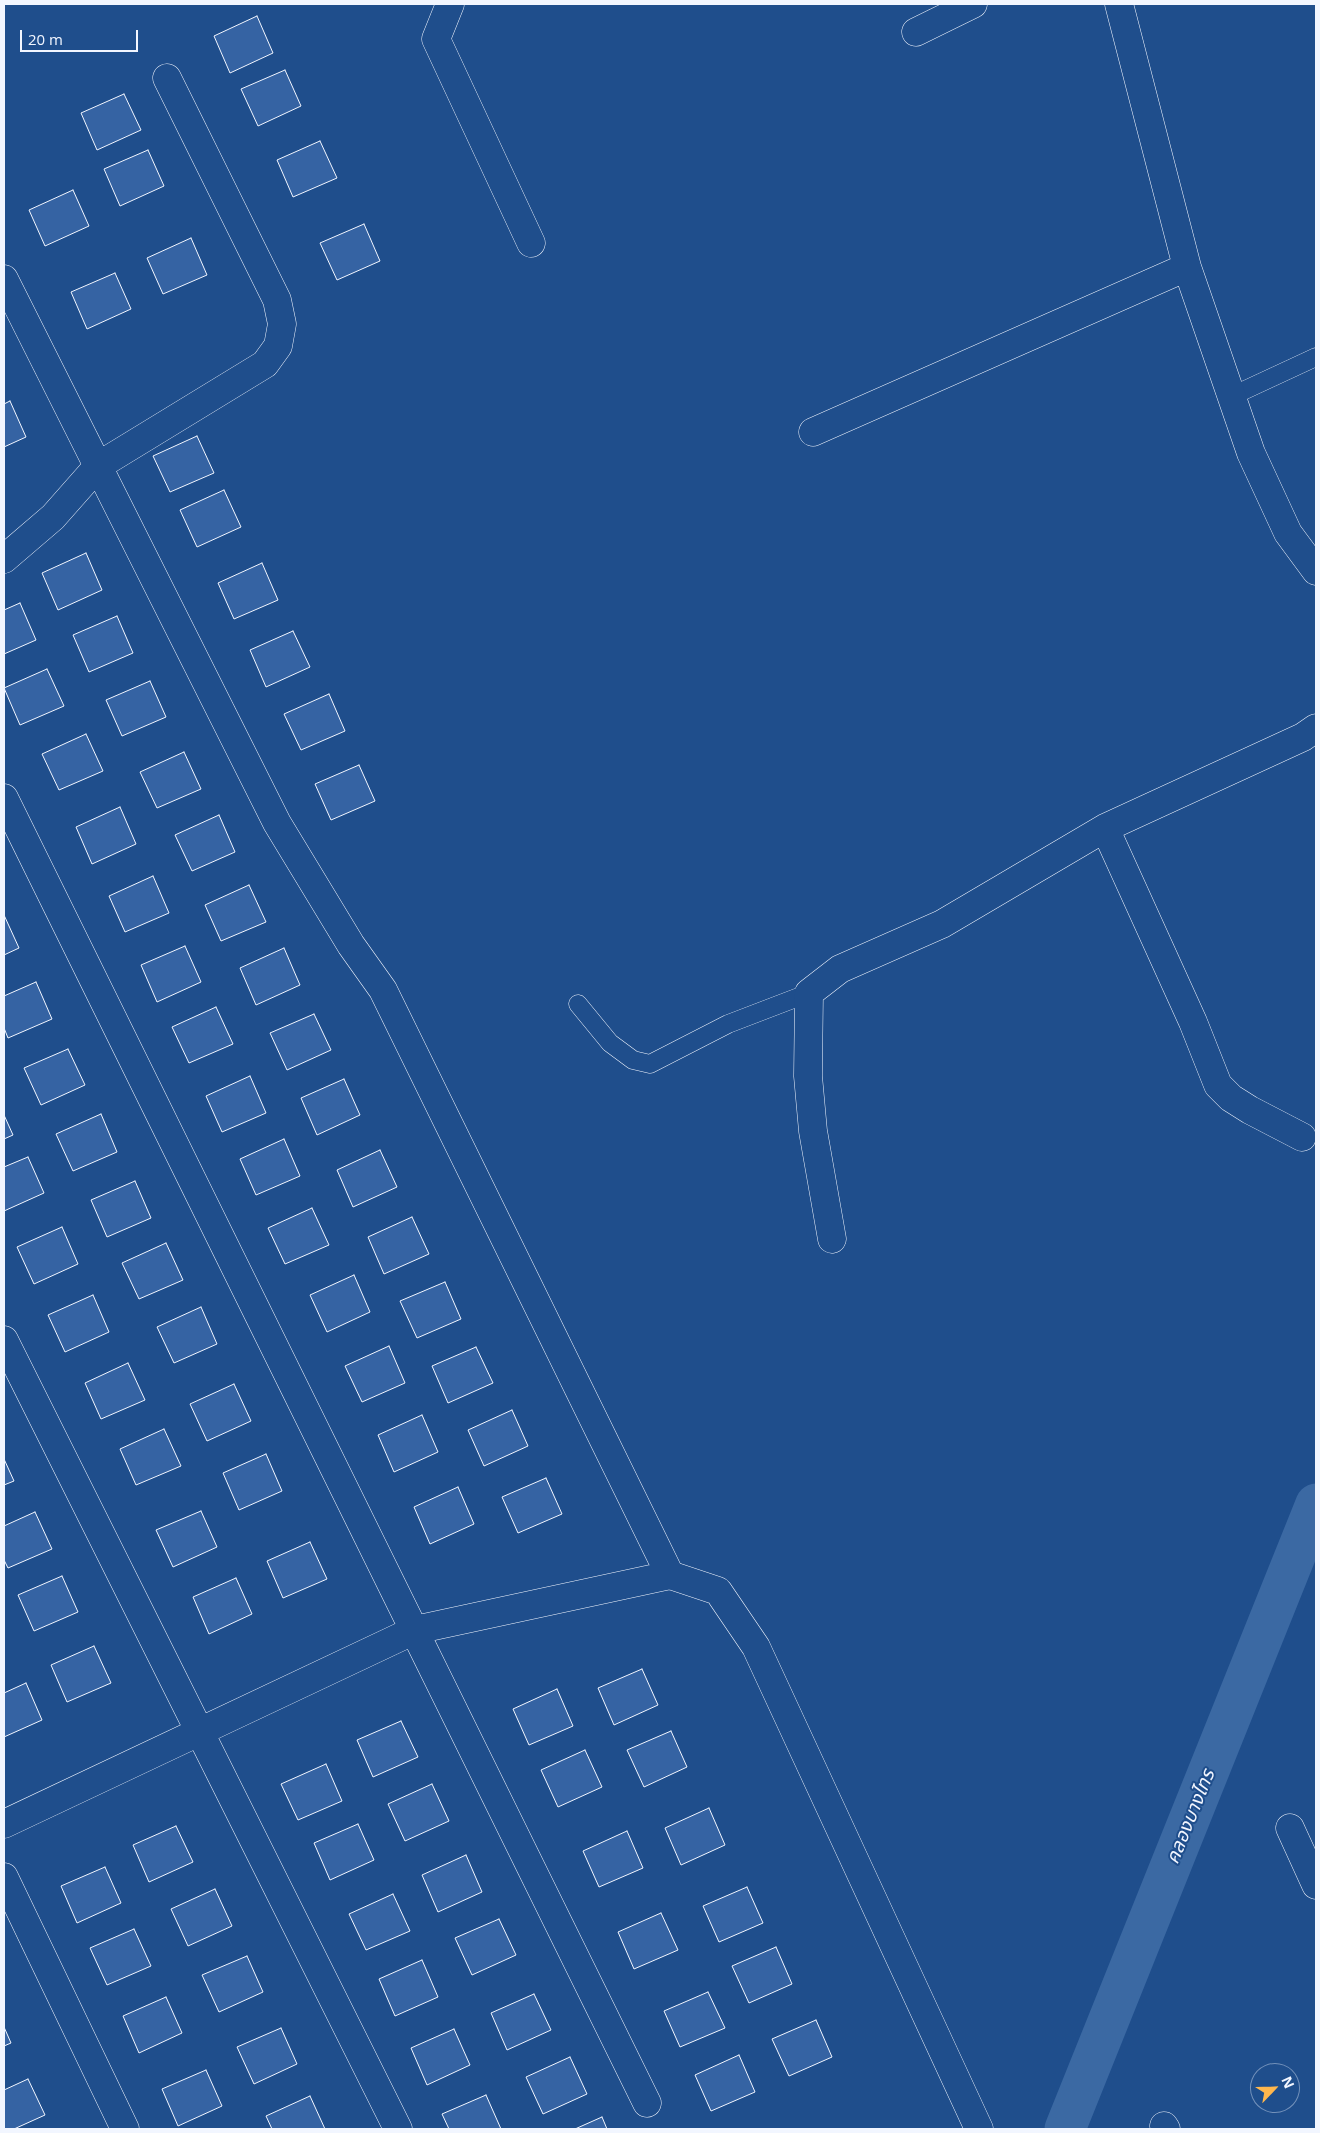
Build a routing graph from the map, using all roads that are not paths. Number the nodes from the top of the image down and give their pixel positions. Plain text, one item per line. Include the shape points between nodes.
1 (450, 4) edge
2 (973, 4) edge
3 (1119, 4) edge
4 (916, 32) dead end
5 (167, 78) dead end
6 (532, 243) dead end
7 (1187, 267) junction
8 (4, 279) edge
9 (1316, 357) edge
10 (1232, 396) junction
11 (813, 432) dead end
12 (98, 466) junction
13 (4, 559) edge
14 (1316, 572) edge
15 (1316, 728) edge
16 (4, 798) edge
17 (1105, 828) junction
18 (809, 992) junction
19 (578, 1004) dead end
20 (1302, 1136) dead end
21 (832, 1239) dead end
22 (4, 1340) edge
23 (670, 1575) junction
24 (415, 1630) junction
25 (200, 1732) junction
26 (4, 1824) edge
27 (1290, 1828) dead end
28 (4, 1877) edge
29 (1316, 1885) edge
30 (647, 2103) dead end
31 (978, 2126) edge
32 (125, 2129) edge
33 (398, 2129) edge

1 - 6 street via 436,39
2 - 4 street
3 - 7 street
5 - 12 street via 277,300 282,324 280,339 265,364
7 - 10 street
7 - 11 street
8 - 12 street
9 - 10 lane
10 - 14 street via 1251,454 1288,533
12 - 13 street via 53,517
12 - 23 street via 277,823 351,945 383,990
15 - 17 street via 1303,737
16 - 24 street
17 - 18 street via 942,924 840,969
17 - 20 street via 1194,1022 1218,1085 1250,1110
18 - 19 lane via 728,1024 650,1064 633,1060 610,1042
18 - 21 street via 808,1076 813,1131
22 - 25 street
23 - 24 street
23 - 31 street via 718,1591 756,1647
24 - 25 street
24 - 30 street
25 - 26 street
25 - 33 street
27 - 29 street
28 - 32 street

